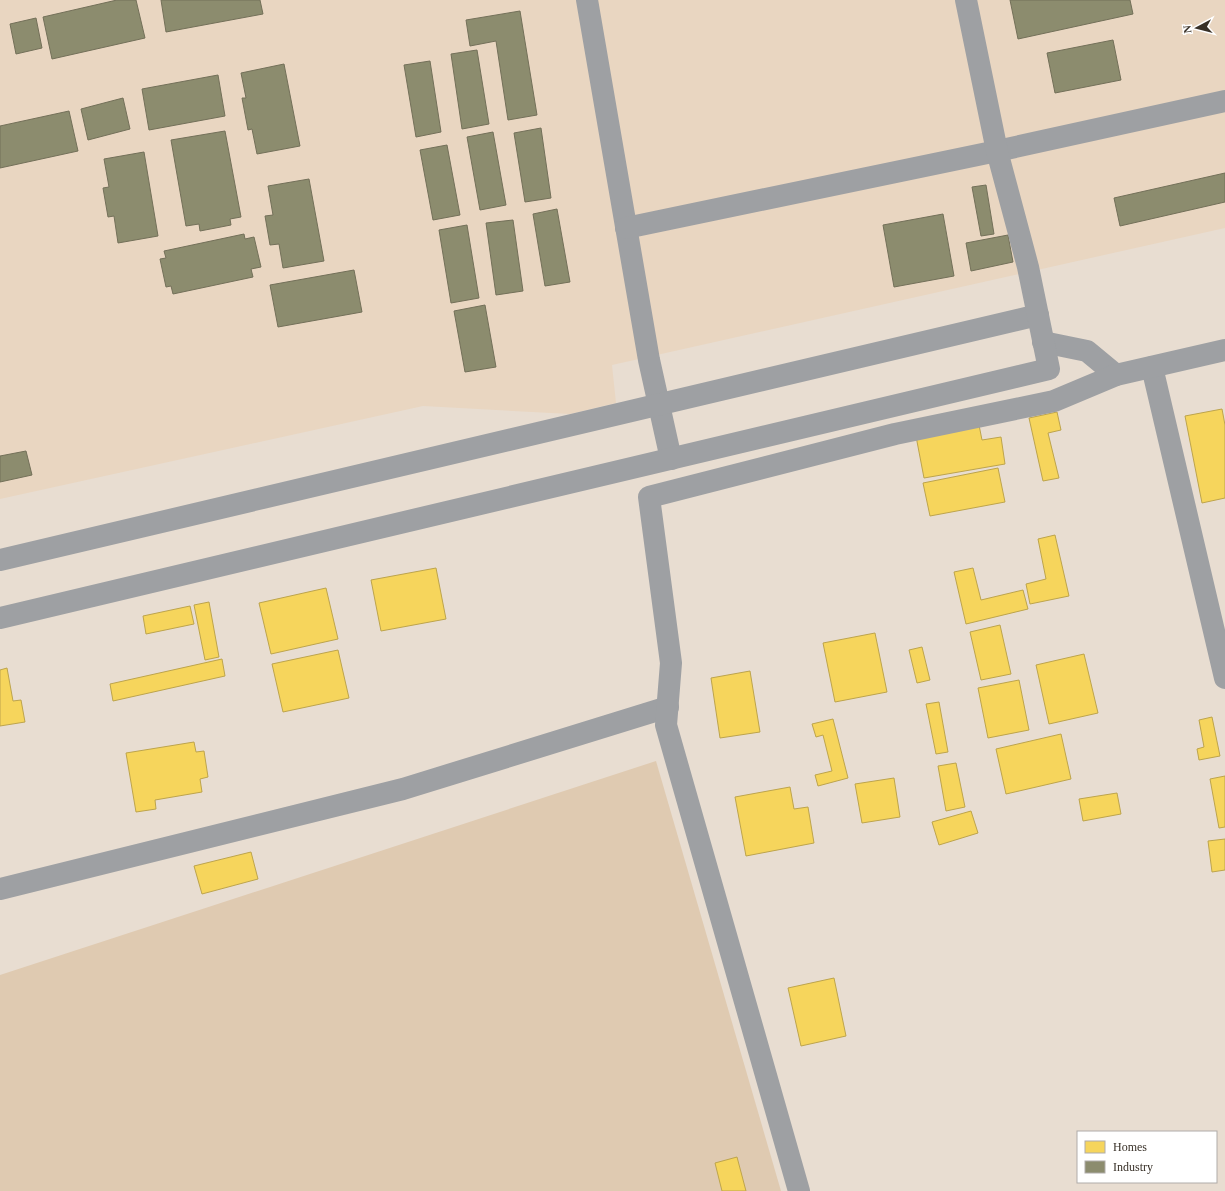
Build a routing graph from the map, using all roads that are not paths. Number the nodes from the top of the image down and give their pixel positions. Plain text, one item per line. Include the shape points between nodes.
1 (586, 0) edge
2 (966, 0) edge
3 (1225, 101) edge
4 (997, 151) junction
5 (626, 228) junction
6 (1038, 315) junction
7 (1043, 342) junction
8 (1225, 350) edge
9 (1152, 367) junction
10 (1116, 375) junction
11 (659, 404) junction
12 (671, 459) junction
13 (0, 560) edge
14 (0, 618) edge
15 (1225, 678) edge
16 (668, 708) junction
17 (0, 889) edge
18 (799, 1191) edge

1 - 5 street
2 - 4 street
3 - 4 street
4 - 5 street
4 - 6 street
5 - 11 street
6 - 7 street
6 - 11 street
7 - 10 street via 1087,351
7 - 12 street via 1049,369
8 - 9 street
9 - 10 street
9 - 15 street
10 - 16 street via 1054,401 895,434 649,497 671,663
11 - 12 street
11 - 13 street
12 - 14 street
16 - 17 street via 403,789
16 - 18 street via 666,725

